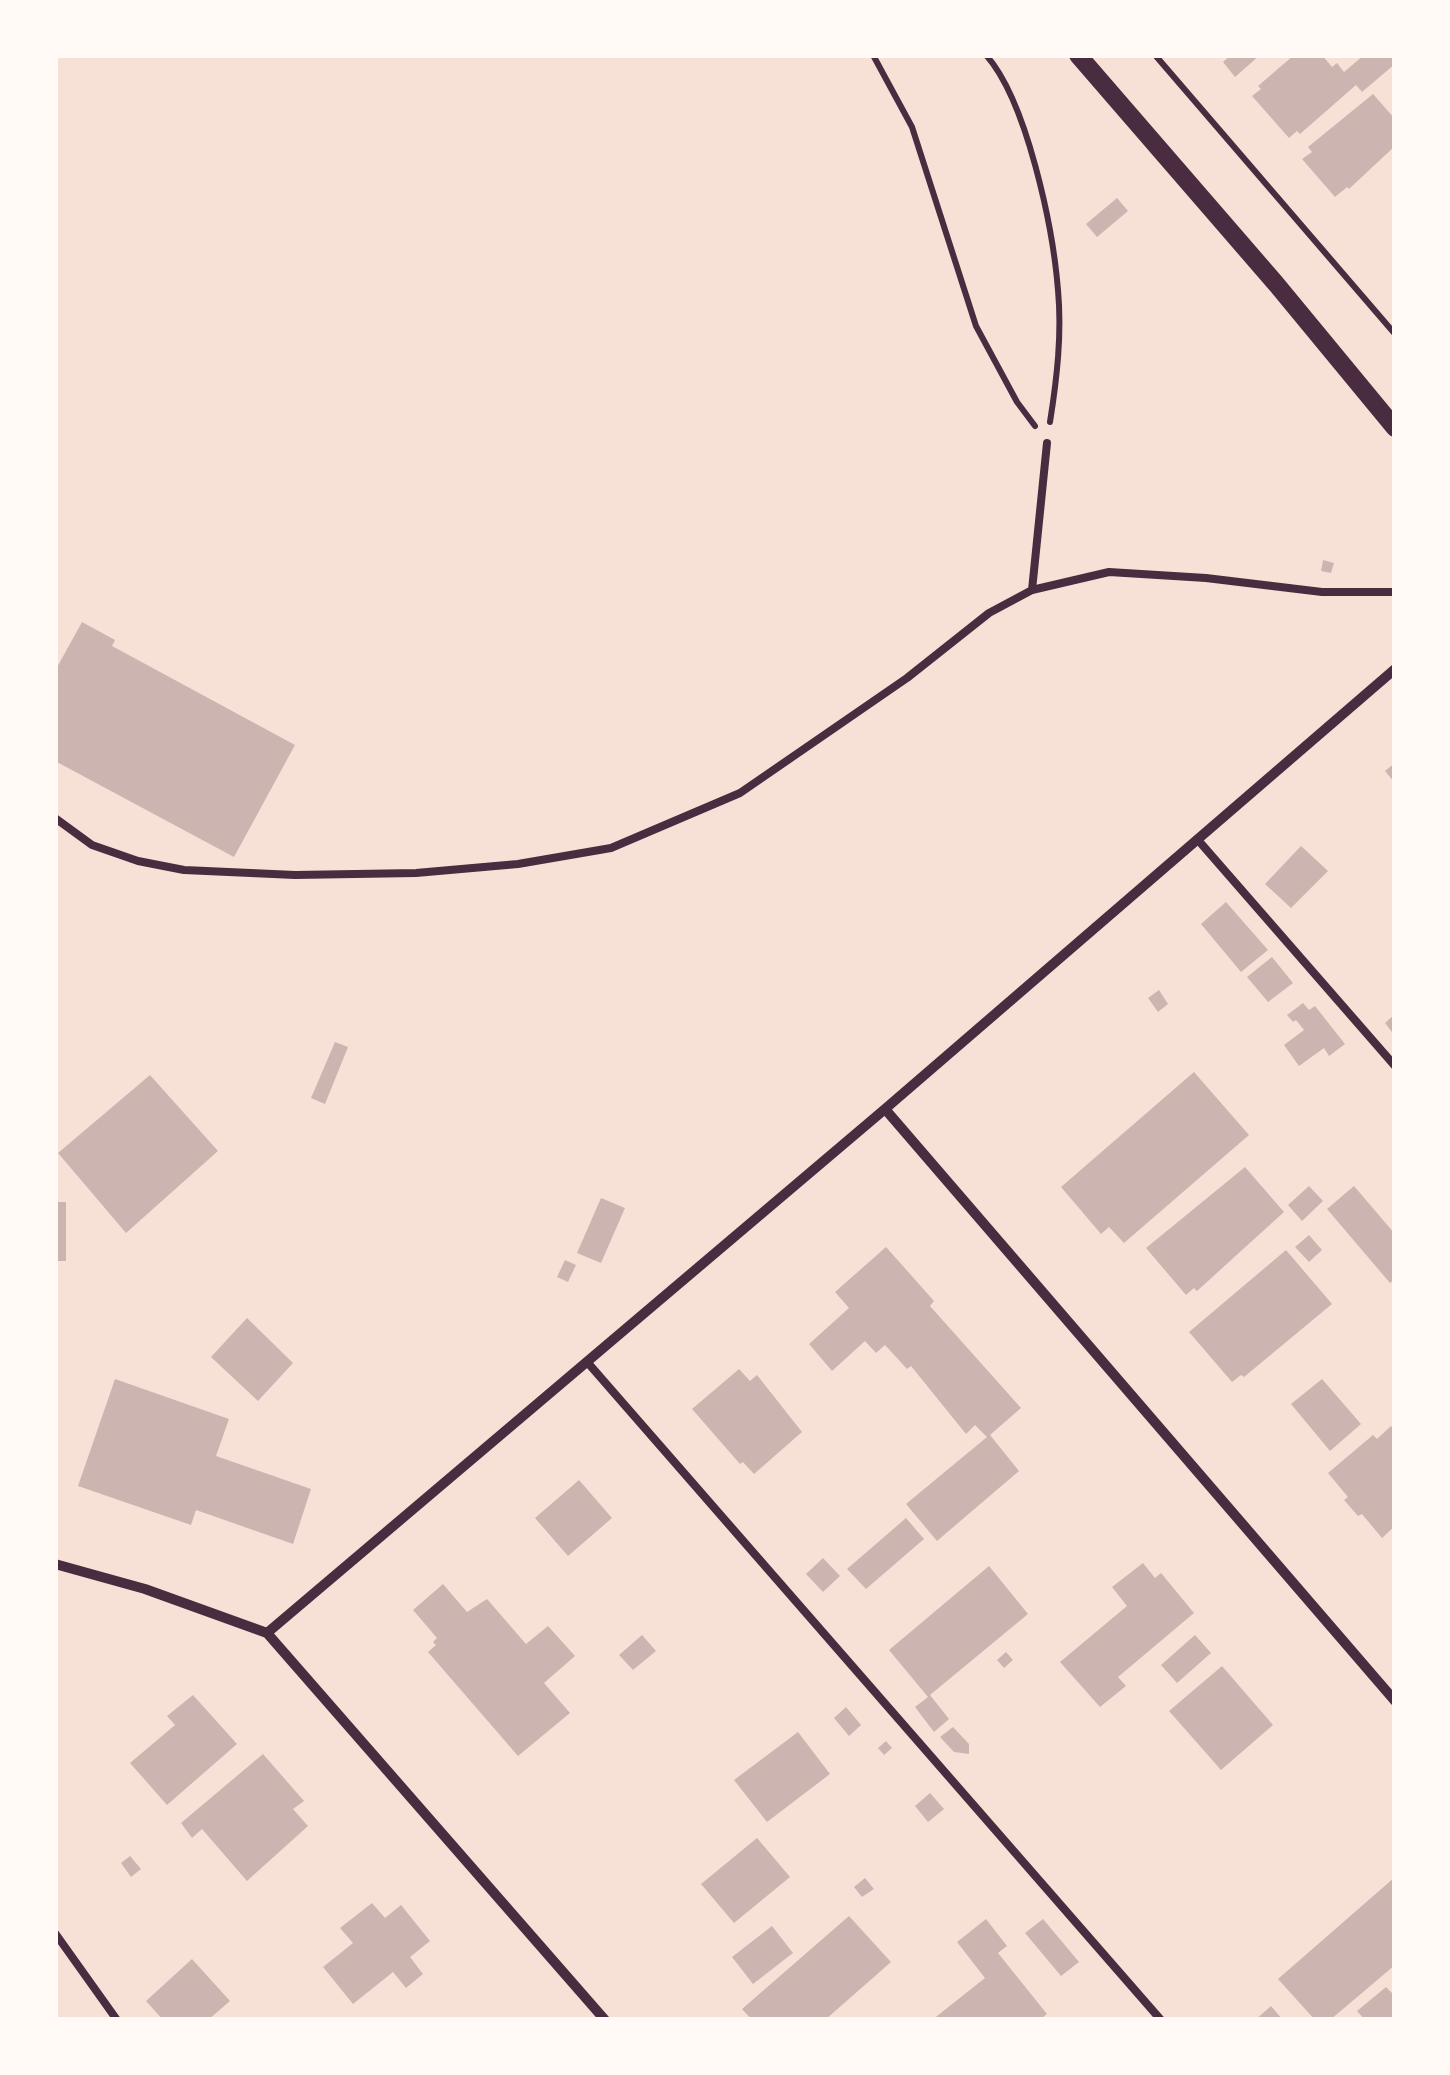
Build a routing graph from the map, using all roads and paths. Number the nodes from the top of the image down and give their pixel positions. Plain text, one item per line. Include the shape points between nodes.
1 (872, 55) edge
2 (986, 55) edge
3 (1078, 55) edge
4 (1154, 55) edge
5 (1395, 334) edge
6 (1395, 428) edge
7 (1047, 443) junction
8 (1032, 590) junction
9 (1395, 592) edge
10 (1395, 669) edge
11 (55, 818) edge
12 (1198, 840) junction
13 (1395, 1066) edge
14 (885, 1109) junction
15 (588, 1362) junction
16 (55, 1564) edge
17 (267, 1633) junction
18 (1395, 1701) edge
19 (55, 1933) edge
20 (117, 2020) edge
21 (605, 2020) edge
22 (1161, 2020) edge

1 - 7 path via 912,126 976,326
2 - 7 path via 1024,123 1058,288 1060,344
3 - 6 street
4 - 5 path
7 - 8 lane
8 - 9 lane via 1109,572 1322,592
8 - 11 lane via 989,613 908,678 740,793 611,848 416,873 184,870 92,845
10 - 12 street
12 - 13 lane
12 - 14 street
14 - 15 street
14 - 18 street
15 - 17 street
15 - 22 lane
16 - 17 street
17 - 21 street
19 - 20 lane

